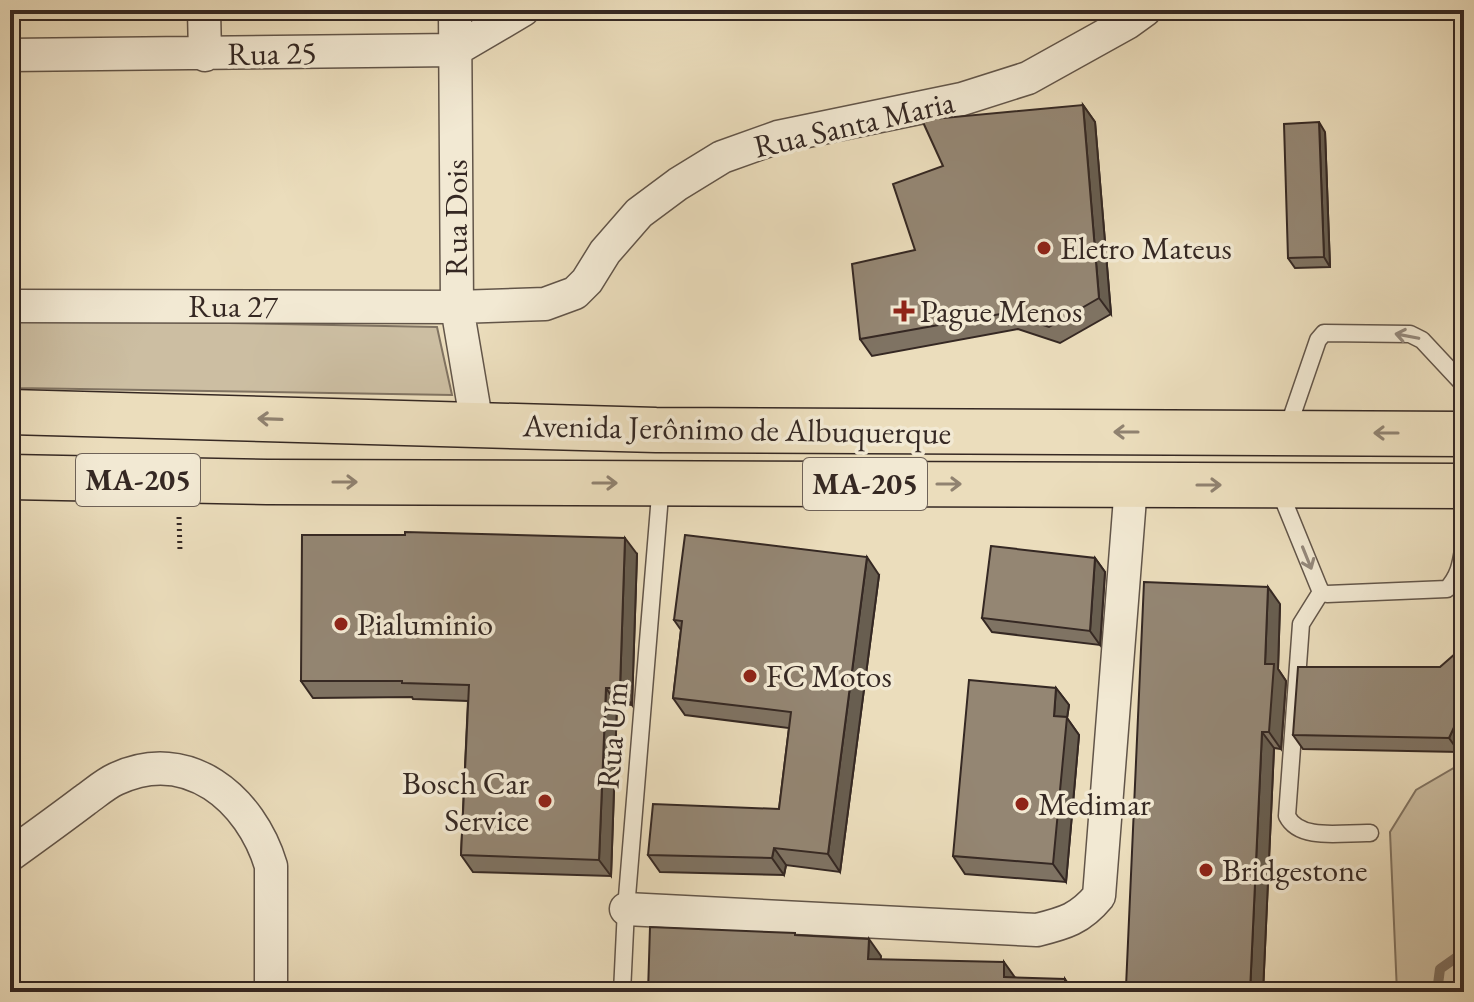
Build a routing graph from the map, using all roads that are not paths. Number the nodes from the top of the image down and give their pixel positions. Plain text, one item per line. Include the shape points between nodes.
1 (204, 10) edge
2 (455, 10) edge
3 (523, 10) edge
4 (1145, 10) edge
5 (455, 50) junction
6 (10, 55) edge
7 (205, 55) junction
8 (10, 306) edge
9 (457, 307) junction
10 (1464, 385) edge
11 (10, 412) edge
12 (477, 425) junction
13 (1286, 433) junction
14 (1464, 434) edge
15 (10, 477) edge
16 (661, 483) junction
17 (1131, 485) junction
18 (1278, 485) junction
19 (1464, 486) edge
20 (1464, 544) edge
21 (1321, 592) junction
22 (1370, 833) dead end
23 (10, 855) edge
24 (626, 909) junction
25 (271, 992) edge
26 (622, 992) edge

1 - 7 street
2 - 5 street, Rua Dois
3 - 5 street, Rua 25
4 - 9 street, Rua Santa Maria via 1028,78 962,99 778,137 722,157 639,213 587,281 562,299
5 - 7 street, Rua 25
5 - 9 street, Rua Dois
6 - 7 street, Rua 25
8 - 9 street, Rua 27
9 - 12 street, Rua Dois
10 -> 13 lane via 1410,334 1324,333
12 -> 11 main road, Avenida Jerônimo de Albuquerque / MA-205
13 -> 12 main road, Avenida Jerônimo de Albuquerque / MA-205
14 -> 13 main road, Avenida Jerônimo de Albuquerque / MA-205
15 -> 16 main road, Avenida Jerônimo de Albuquerque / MA-205
16 -> 17 main road, Avenida Jerônimo de Albuquerque / MA-205
16 - 24 lane, Rua Um
17 -> 18 main road, Avenida Jerônimo de Albuquerque / MA-205
17 - 24 street via 1099,896 1086,911 1037,930
18 - 19 main road, Avenida Jerônimo de Albuquerque / MA-205
18 -> 21 lane
20 - 21 lane via 1461,567 1447,589
21 - 22 lane via 1301,624 1287,816 1302,832
23 - 25 street via 115,779 163,769 206,780 225,792 266,848 271,866
24 - 26 lane, Rua Um

